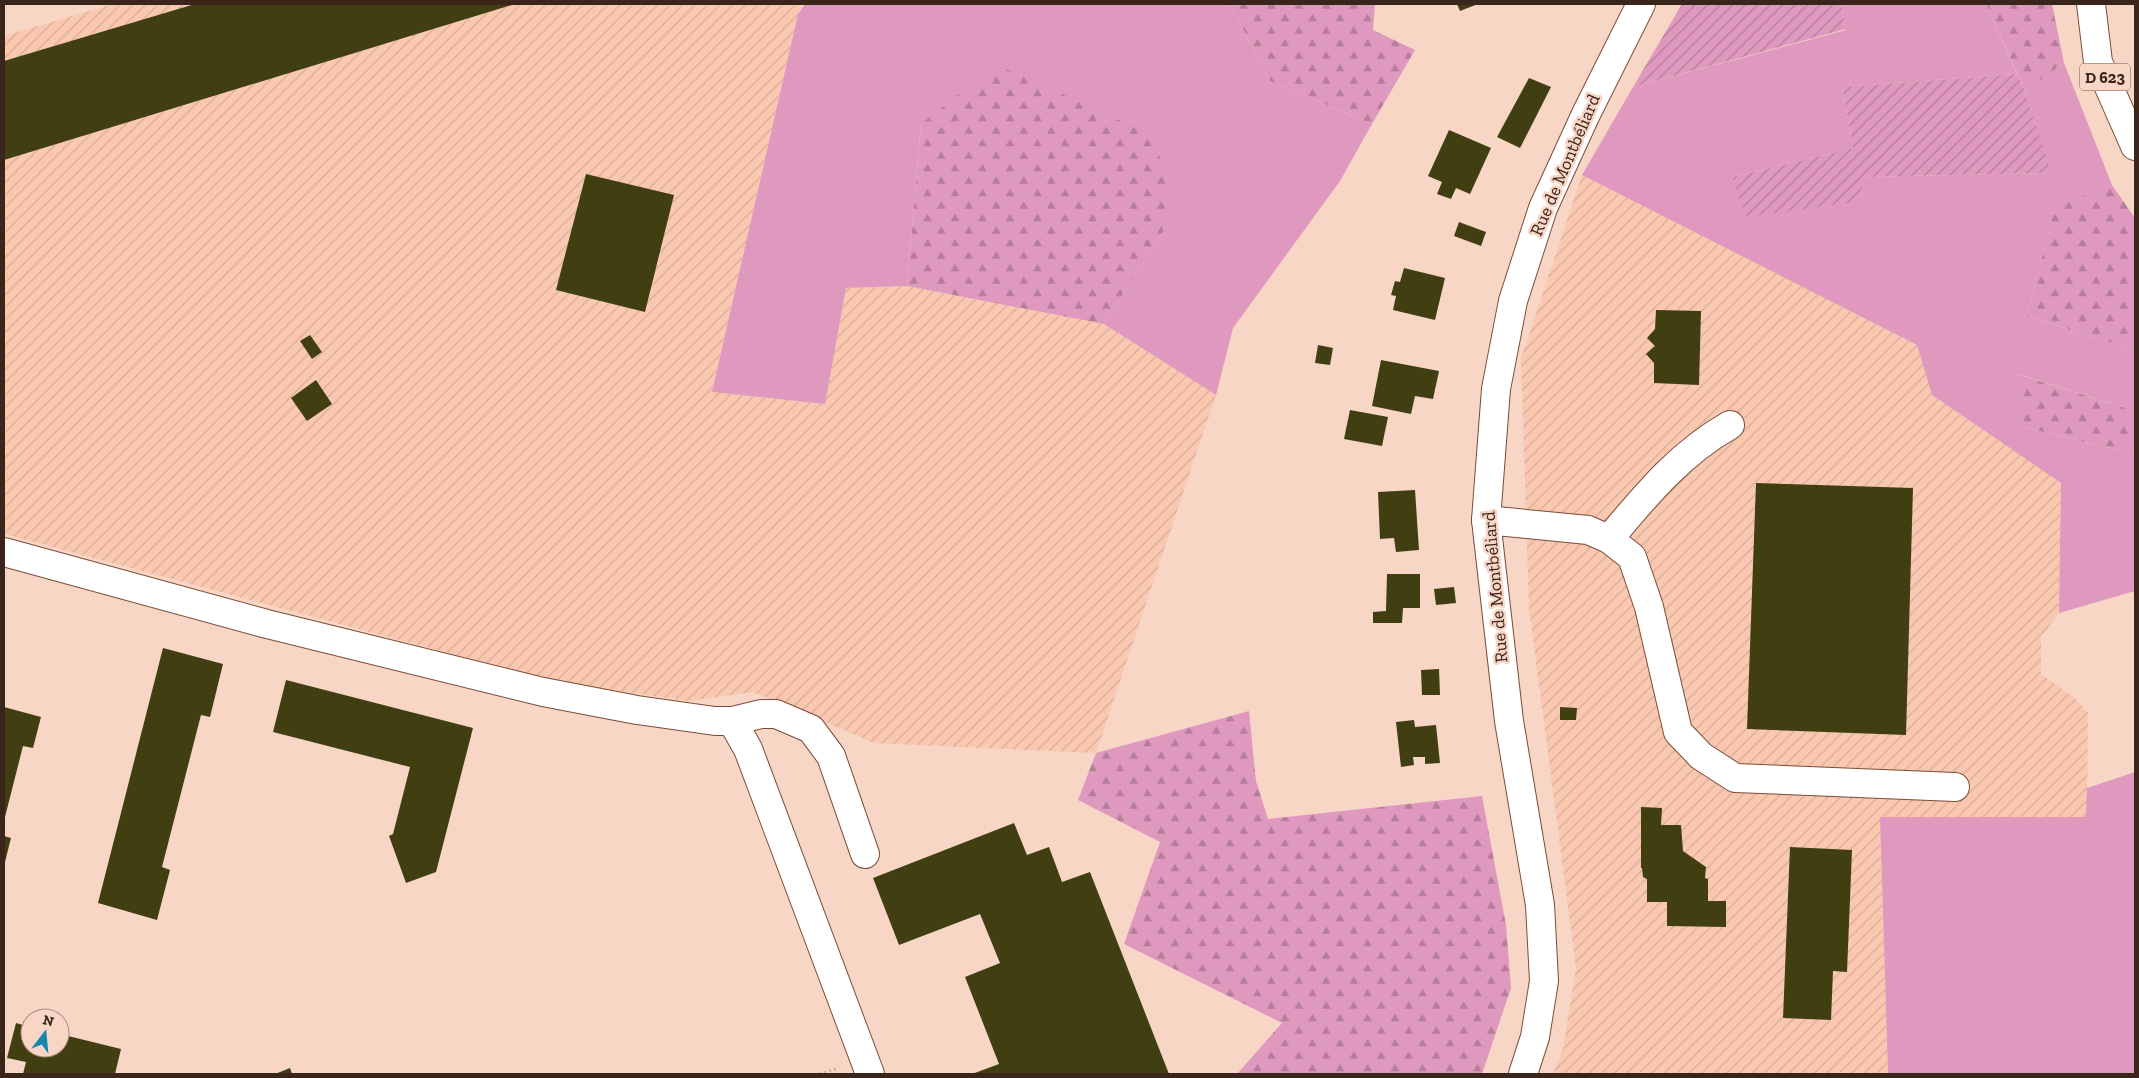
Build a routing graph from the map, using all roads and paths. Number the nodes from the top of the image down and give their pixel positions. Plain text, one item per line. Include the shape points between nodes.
1 (1641, 4) edge
2 (2091, 4) edge
3 (2135, 146) edge
4 (1730, 425) dead end
5 (1486, 520) junction
6 (1608, 539) junction
7 (4, 552) edge
8 (732, 721) junction
9 (1955, 787) dead end
10 (866, 854) dead end
11 (870, 1074) edge
12 (1523, 1074) edge

1 - 5 street, Rue de Montbéliard via 1543,208 1513,301 1496,389
2 - 3 street, D 623 via 2098,62
4 - 6 street via 1685,455 1665,473
5 - 6 street via 1588,530
5 - 12 street, Rue de Montbéliard via 1509,721 1540,905 1544,981 1535,1037
6 - 9 street via 1632,557 1649,607 1678,732 1701,756 1735,778
7 - 8 street via 259,622 543,692 637,710
8 - 10 street via 776,714 811,729 832,756
8 - 11 street via 748,749

